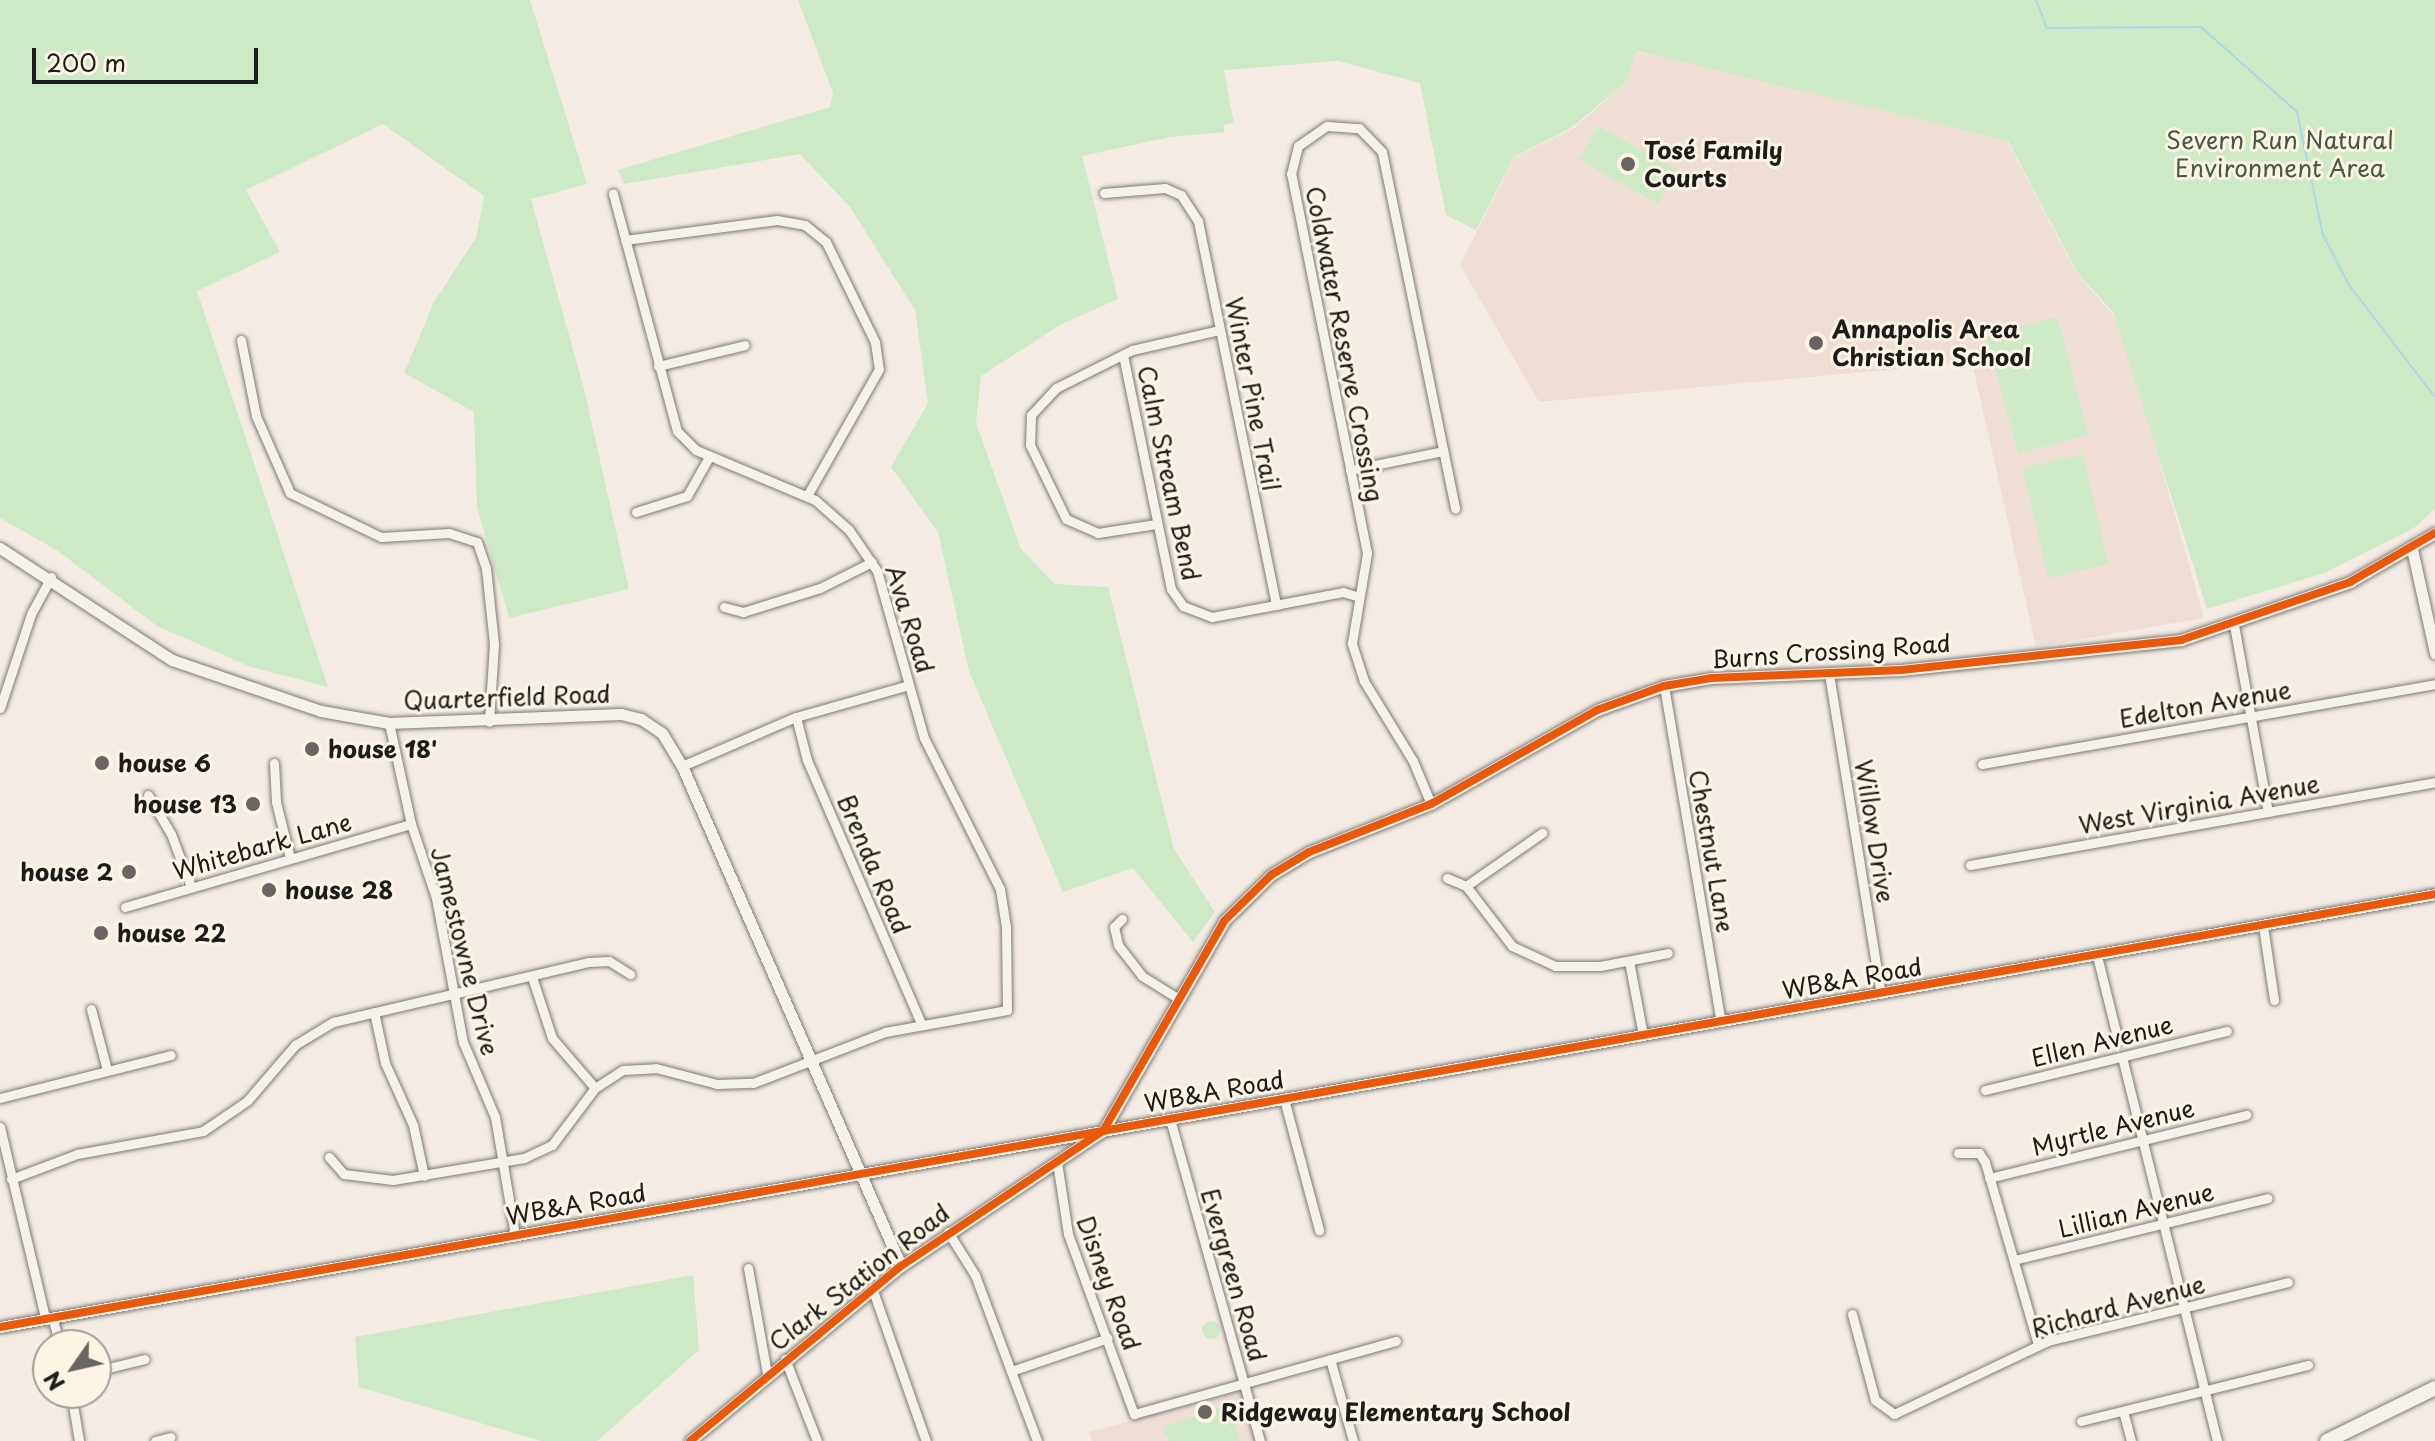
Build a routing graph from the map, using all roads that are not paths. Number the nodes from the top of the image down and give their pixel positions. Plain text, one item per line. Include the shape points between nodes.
1 (613, 193) dead end
2 (1104, 193) dead end
3 (625, 240) junction
4 (1219, 330) junction
5 (241, 340) dead end
6 (745, 345) dead end
7 (1123, 355) junction
8 (658, 366) junction
9 (1443, 451) junction
10 (709, 457) junction
11 (1350, 470) junction
12 (807, 496) junction
13 (1455, 509) dead end
14 (636, 512) dead end
15 (1156, 524) junction
16 (2435, 533) edge
17 (0, 548) edge
18 (2412, 549) junction
19 (872, 562) junction
20 (51, 577) junction
21 (1359, 597) junction
22 (1276, 605) junction
23 (724, 607) dead end
24 (2234, 625) junction
25 (2435, 653) edge
26 (1829, 674) junction
27 (2435, 684) edge
28 (909, 685) junction
29 (1664, 686) junction
30 (0, 708) edge
31 (796, 717) junction
32 (2251, 717) junction
33 (489, 722) junction
34 (389, 723) junction
35 (274, 763) dead end
36 (1982, 764) dead end
37 (682, 766) junction
38 (2435, 782) edge
39 (148, 795) dead end
40 (1431, 804) junction
41 (2268, 812) junction
42 (411, 824) junction
43 (1542, 833) dead end
44 (290, 858) junction
45 (1970, 865) dead end
46 (1447, 878) dead end
47 (1466, 886) junction
48 (191, 887) junction
49 (2435, 894) edge
50 (125, 907) dead end
51 (1122, 919) dead end
52 (2263, 926) junction
53 (1668, 953) dead end
54 (2097, 956) junction
55 (1629, 961) junction
56 (630, 974) dead end
57 (532, 977) junction
58 (1881, 994) junction
59 (453, 997) junction
60 (1179, 999) junction
61 (2274, 1000) dead end
62 (91, 1009) dead end
63 (374, 1012) junction
64 (1721, 1022) junction
65 (921, 1024) junction
66 (2227, 1031) dead end
67 (1643, 1035) junction
68 (2118, 1040) dead end
69 (171, 1055) dead end
70 (2122, 1057) junction
71 (812, 1063) junction
72 (107, 1070) junction
73 (595, 1088) junction
74 (1985, 1090) dead end
75 (0, 1098) edge
76 (1284, 1099) junction
77 (2246, 1115) dead end
78 (1170, 1119) junction
79 (0, 1127) edge
80 (1103, 1131) junction
81 (2143, 1140) junction
82 (1958, 1153) dead end
83 (329, 1157) dead end
84 (503, 1162) junction
85 (1057, 1162) junction
86 (860, 1175) junction
87 (424, 1176) junction
88 (1989, 1178) junction
89 (11, 1179) junction
90 (2268, 1198) dead end
91 (2163, 1224) junction
92 (1319, 1230) dead end
93 (948, 1232) junction
94 (515, 1235) junction
95 (2014, 1260) junction
96 (901, 1266) junction
97 (748, 1268) dead end
98 (2288, 1282) dead end
99 (872, 1288) junction
100 (2184, 1307) junction
101 (1852, 1314) dead end
102 (48, 1318) junction
103 (0, 1327) edge
104 (53, 1329) edge
105 (1108, 1338) junction
106 (1396, 1341) dead end
107 (2038, 1345) junction
108 (145, 1359) dead end
109 (785, 1359) junction
110 (1330, 1359) junction
111 (2308, 1365) dead end
112 (112, 1367) edge
113 (1011, 1371) junction
114 (767, 1374) junction
115 (1244, 1384) junction
116 (2435, 1388) edge
117 (2204, 1391) junction
118 (74, 1409) edge
119 (2123, 1411) junction
120 (2081, 1421) dead end
121 (704, 1436) edge
122 (171, 1437) dead end
123 (79, 1441) edge
124 (155, 1441) edge
125 (690, 1441) edge
126 (817, 1441) edge
127 (926, 1441) edge
128 (1037, 1441) edge
129 (1260, 1441) edge
130 (1353, 1441) edge
131 (2131, 1441) edge
132 (2217, 1441) edge
133 (2327, 1441) edge

1 - 3 street, Ava Road
2 - 4 street, Winter Pine Trail via 1157,188 1181,195 1198,221
3 - 8 street, Ava Road
3 - 12 street via 777,220 805,225 826,242 875,342 879,369
4 - 7 street
4 - 22 street, Winter Pine Trail
5 - 33 street via 256,416 290,493 381,537 463,534 477,542 486,568 494,644
6 - 8 street
7 - 15 street, Calm Stream Bend
7 - 15 street via 1043,397 1031,415 1030,445 1059,507 1076,526 1098,533
8 - 10 street, Ava Road via 677,431
9 - 11 street
9 - 11 street, Coldwater Reserve Crossing via 1382,152 1359,128 1327,126 1298,146 1291,174
9 - 13 street, Coldwater Reserve Crossing
10 - 12 street, Ava Road
10 - 14 street via 687,496
11 - 21 street, Coldwater Reserve Crossing via 1368,565
12 - 19 street, Ava Road via 849,530
15 - 22 street, Calm Stream Bend via 1171,589 1188,611 1212,617
16 - 18 street, Burns Crossing Road
17 - 20 street, Quarterfield Road
18 - 24 street, Burns Crossing Road via 2350,582
18 - 25 street
19 - 23 street via 743,612
19 - 28 street, Ava Road via 892,609
20 - 30 street via 31,614
20 - 34 street, Quarterfield Road via 190,669 321,711
21 - 22 street, Calm Stream Bend via 1343,592
21 - 40 street, Coldwater Reserve Crossing via 1352,628 1359,669 1413,761
24 - 26 street, Burns Crossing Road via 2160,643
24 - 32 street
26 - 29 street, Burns Crossing Road
26 - 58 street, Willow Drive
27 - 32 street, Edelton Avenue
28 - 31 street
28 - 65 street, Ava Road via 924,738 954,806 1000,889 1006,927 1007,1010
29 - 40 street, Burns Crossing Road via 1597,710
29 - 64 street, Chestnut Lane
31 - 37 street
31 - 65 street, Brenda Road via 807,760
32 - 36 street, Edelton Avenue
32 - 41 street
33 - 34 street, Quarterfield Road
33 - 37 street, Quarterfield Road via 629,716 662,733
34 - 42 street, Jamestowne Drive
35 - 44 street via 276,802
37 - 71 street, Quarterfield Road
38 - 41 street, West Virginia Avenue
39 - 48 street via 171,834
40 - 60 street, Burns Crossing Road via 1309,852 1271,875 1224,921
41 - 45 street, West Virginia Avenue
42 - 44 street, Whitebark Lane
42 - 59 street, Jamestowne Drive via 436,898
43 - 47 street
44 - 48 street, Whitebark Lane
46 - 47 street
47 - 55 street via 1489,920 1530,958 1579,968
48 - 50 street, Whitebark Lane
49 - 52 street, WB&A Road
51 - 60 street via 1114,927 1118,945 1142,976
52 - 54 street, WB&A Road
52 - 61 street
53 - 55 street
54 - 58 street, WB&A Road
54 - 68 street
55 - 67 street
56 - 57 street via 618,964 599,961
57 - 59 street
57 - 73 street via 552,1038
58 - 64 street, WB&A Road
59 - 63 street
59 - 84 street, Jamestowne Drive via 463,1042 495,1117
60 - 80 street, Burns Crossing Road
62 - 72 street
63 - 87 street via 385,1063 413,1125
63 - 89 street via 333,1022 310,1035 282,1058 238,1110 203,1131 77,1154
64 - 67 street, WB&A Road
65 - 71 street via 885,1032
66 - 70 street, Ellen Avenue
67 - 76 street, WB&A Road
69 - 72 street
70 - 74 street, Ellen Avenue
70 - 81 street
71 - 73 street via 742,1084 633,1068
71 - 86 street, Quarterfield Road
72 - 75 street
73 - 84 street via 552,1145
76 - 78 street, WB&A Road
76 - 92 street
77 - 81 street, Myrtle Avenue
78 - 80 street, WB&A Road
78 - 115 street, Evergreen Road
79 - 89 street
80 - 85 street, Clark Station Road
80 - 86 street, WB&A Road
81 - 88 street, Myrtle Avenue
81 - 91 street
82 - 88 street via 1981,1154
83 - 87 street via 344,1174 362,1179
84 - 87 street
84 - 94 street, Jamestowne Drive
85 - 93 street, Clark Station Road
85 - 105 street, Disney Road via 1064,1220
86 - 94 street, WB&A Road
86 - 96 street, Quarterfield Road
88 - 95 street
89 - 102 street
90 - 91 street, Lillian Avenue
91 - 95 street, Lillian Avenue
91 - 100 street
93 - 96 street, Clark Station Road
93 - 113 street via 975,1275
94 - 102 street, WB&A Road
95 - 107 street
96 - 99 street, Clark Station Road
97 - 114 street
98 - 100 street, Richard Avenue
99 - 109 street, Clark Station Road
99 - 127 street
100 - 107 street, Richard Avenue
100 - 117 street
101 - 107 street, Richard Avenue via 1873,1395 1890,1414
102 - 103 street, WB&A Road
102 - 104 street
105 - 113 street
105 - 115 street, Disney Road via 1134,1414
106 - 110 street
108 - 112 street
109 - 114 street, Clark Station Road
109 - 126 street
110 - 115 street
110 - 130 street
111 - 117 street
113 - 128 street
114 - 121 street, Clark Station Road
115 - 129 street, Evergreen Road
116 - 133 main road
117 - 119 street
117 - 132 street
118 - 123 street
119 - 120 street
119 - 131 street
121 - 125 street, Clark Station Road
122 - 124 street

